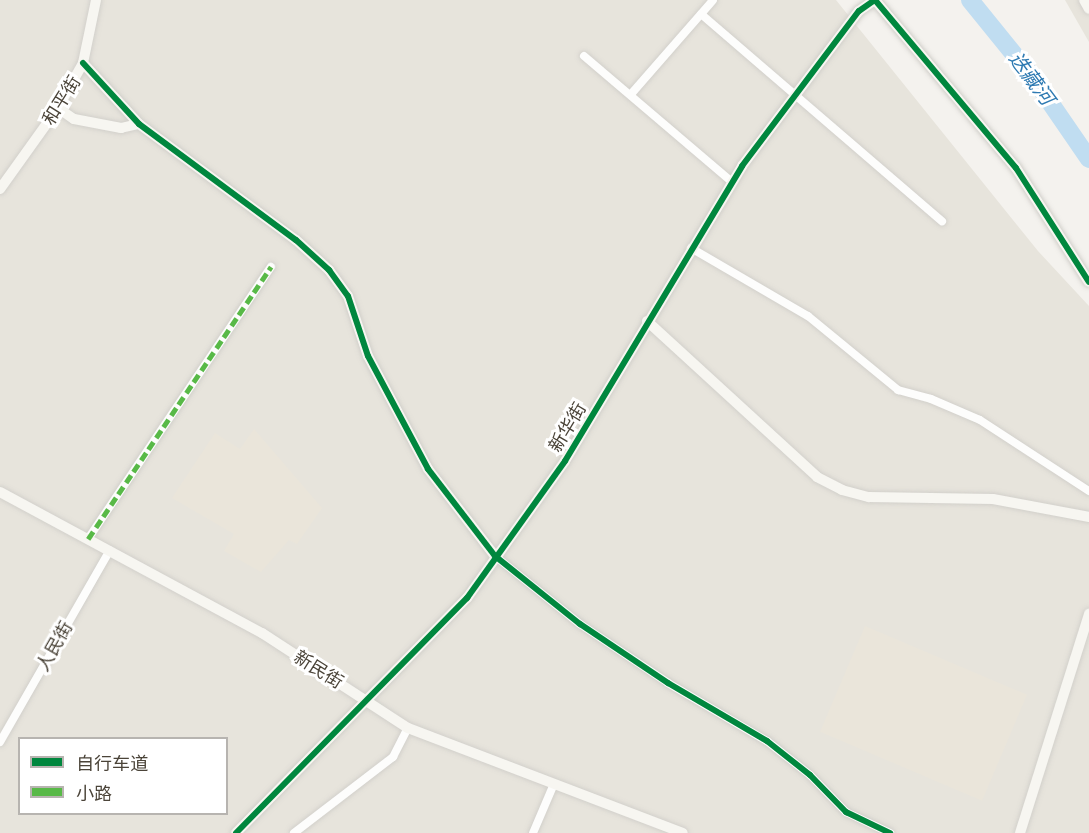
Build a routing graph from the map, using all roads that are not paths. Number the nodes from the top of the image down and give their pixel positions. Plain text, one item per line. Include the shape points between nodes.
1 (96, 0) edge
2 (713, 0) edge
3 (875, 0) edge
4 (1083, 0) edge
5 (1089, 9) edge
6 (701, 14) junction
7 (584, 56) dead end
8 (83, 63) junction
9 (632, 93) junction
10 (796, 95) junction
11 (58, 108) junction
12 (139, 124) junction
13 (732, 182) junction
14 (0, 189) edge
15 (942, 221) dead end
16 (692, 248) junction
17 (271, 267) dead end
18 (1089, 282) edge
19 (647, 321) junction
20 (1089, 491) edge
21 (0, 492) edge
22 (1089, 517) edge
23 (88, 539) junction
24 (110, 550) junction
25 (495, 556) junction
26 (1089, 614) edge
27 (367, 699) junction
28 (408, 728) junction
29 (0, 741) edge
30 (553, 786) junction
31 (236, 833) edge
32 (294, 833) edge
33 (533, 833) edge
34 (683, 833) edge
35 (890, 833) edge
36 (1020, 833) edge

1 - 8 street, 和平街
2 - 6 street
3 - 10 street, 新华街 via 859,11
3 - 18 street via 1016,168
4 - 5 street
6 - 9 street
6 - 10 street
7 - 9 street
8 - 11 street, 和平街
8 - 12 street
9 - 13 street
10 - 13 street, 新华街
10 - 15 street
11 - 12 street via 74,119 121,128
11 - 14 street, 和平街
12 - 25 street via 296,240 329,270 348,296 368,356 428,469
13 - 16 street, 新华街
16 - 19 street, 新华街
16 - 20 street via 808,316 898,390 980,420
17 - 23 street
19 - 22 street via 817,477 842,490 869,497 993,499
19 - 25 street, 新华街 via 565,460
21 - 23 street, 新民街
23 - 24 street, 新民街
24 - 27 street, 新民街 via 262,633
24 - 29 street, 人民街
25 - 27 street, 新华街 via 467,598
25 - 35 street via 580,624 668,683 767,741 810,775 846,812
26 - 36 street
27 - 28 street, 新民街
27 - 31 street, 新华街
28 - 30 street, 新民街
28 - 32 street via 393,756
30 - 33 street
30 - 34 street, 新民街

